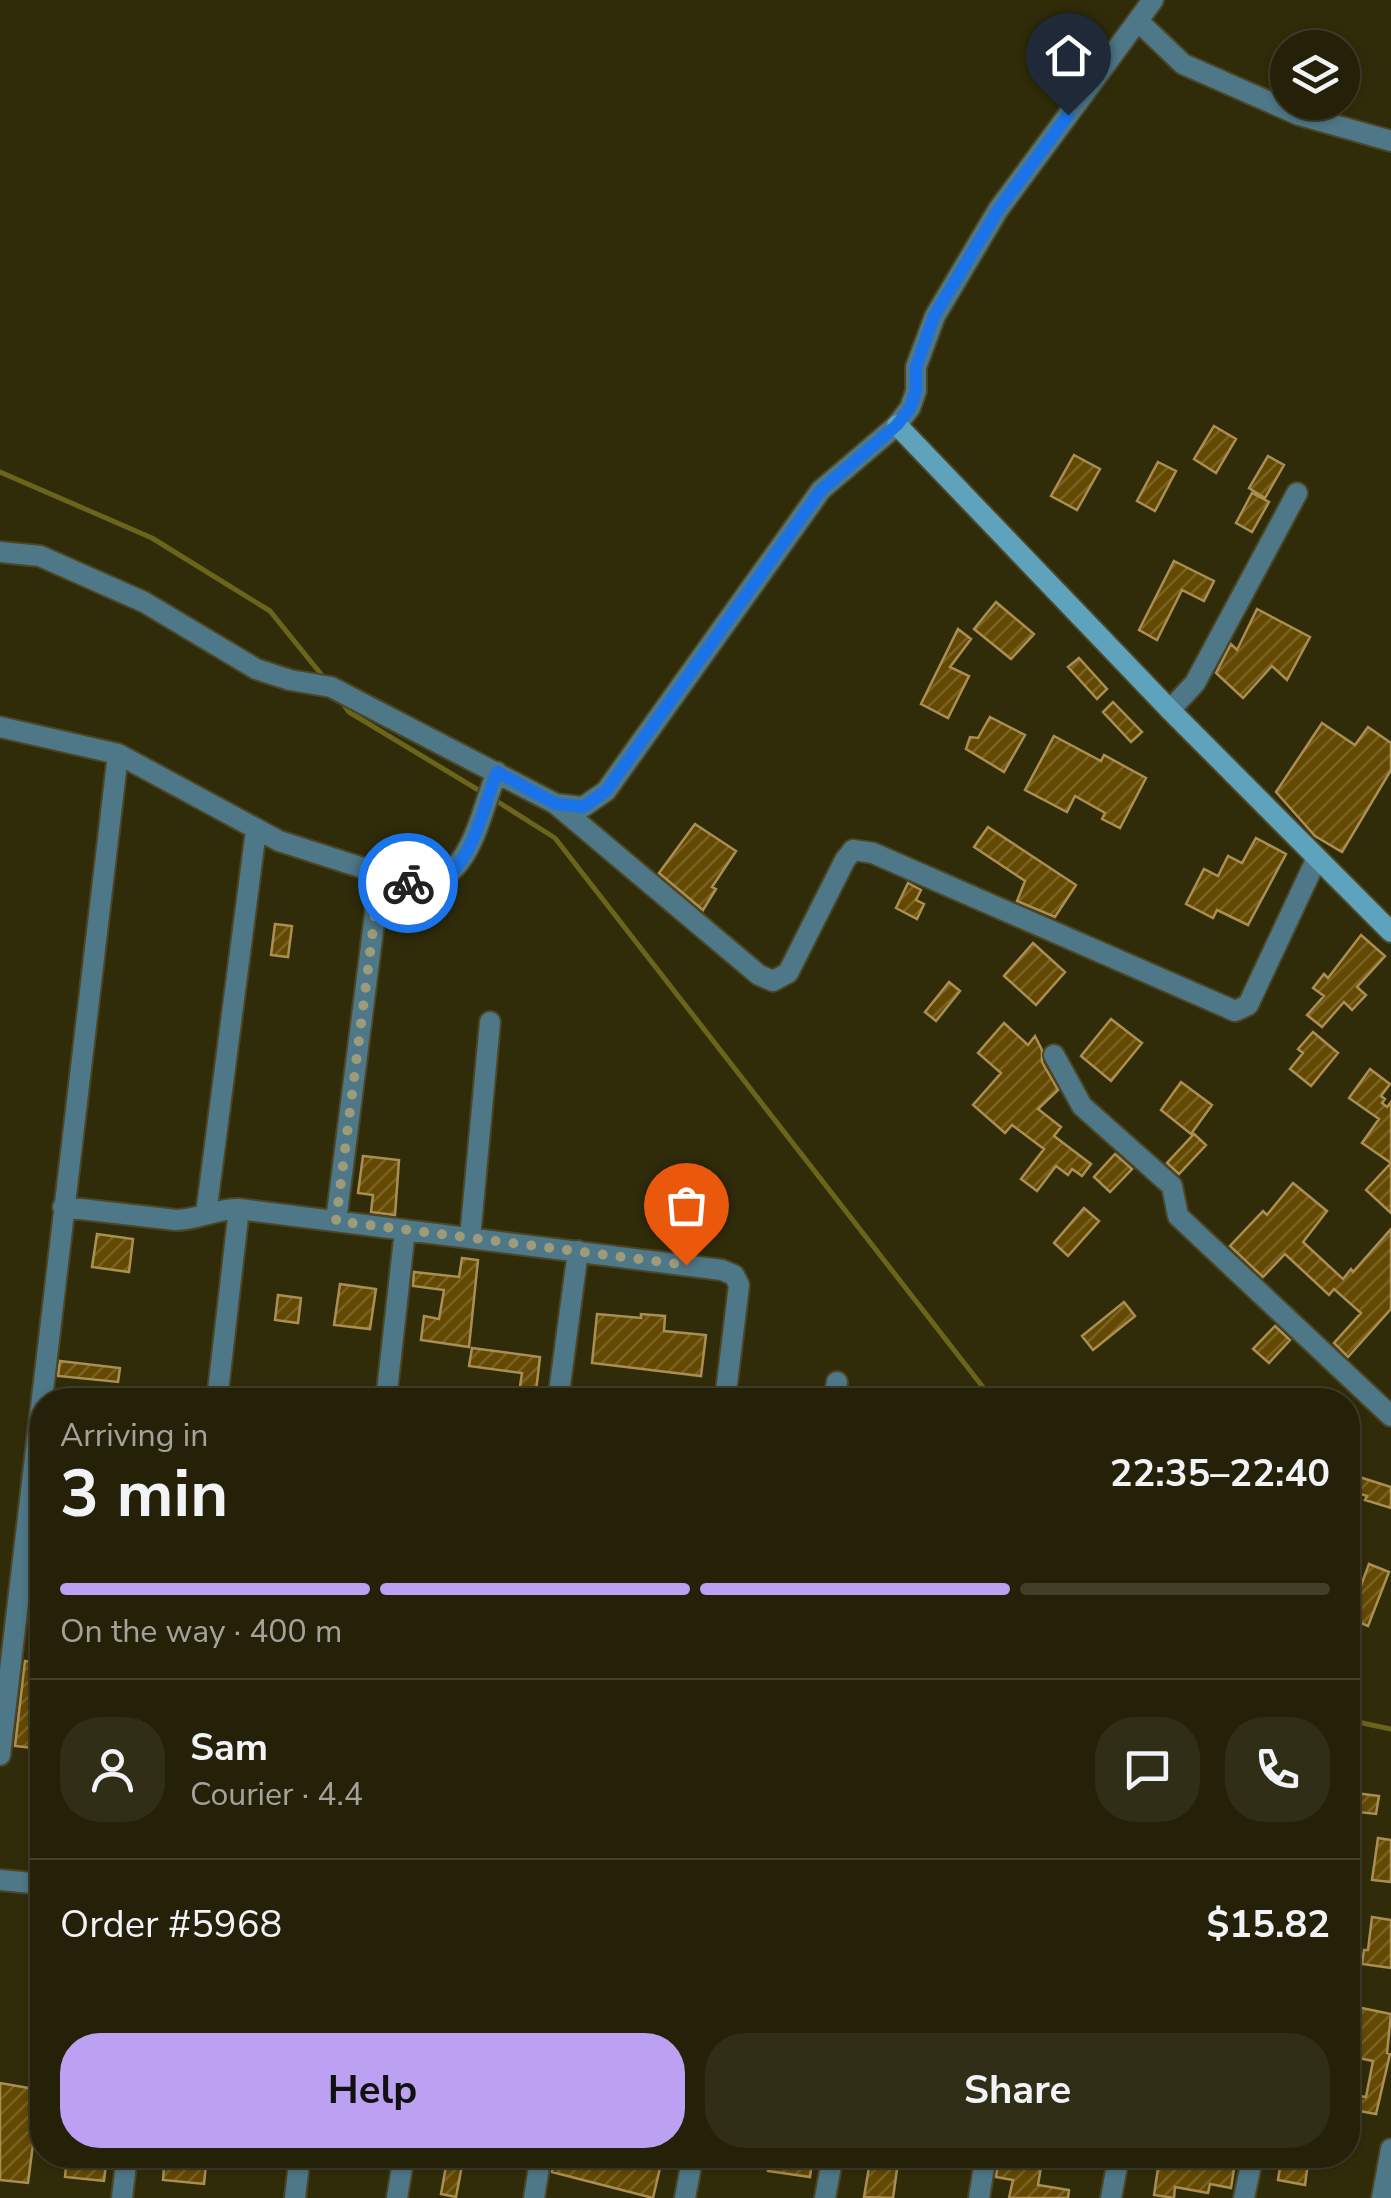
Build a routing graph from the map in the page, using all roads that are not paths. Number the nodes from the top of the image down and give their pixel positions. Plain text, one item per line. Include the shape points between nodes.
1 (1153, 0) edge
2 (1138, 21) junction
3 (1391, 141) edge
4 (897, 425) junction
5 (1297, 493) dead end
6 (0, 552) edge
7 (1170, 710) junction
8 (0, 727) edge
9 (118, 754) junction
10 (497, 772) junction
11 (556, 804) junction
12 (256, 830) junction
13 (1317, 858) junction
14 (380, 874) junction
15 (1391, 932) edge
16 (490, 1022) dead end
17 (1054, 1055) dead end
18 (63, 1208) junction
19 (239, 1208) junction
20 (206, 1214) junction
21 (336, 1221) junction
22 (405, 1230) junction
23 (470, 1238) junction
24 (578, 1252) junction
25 (39, 1388) edge
26 (218, 1388) edge
27 (387, 1388) edge
28 (560, 1388) edge
29 (726, 1388) edge
30 (1391, 1416) edge
31 (30, 1459) edge
32 (6, 1642) edge
33 (0, 1755) edge
34 (0, 1880) edge
35 (30, 1883) edge
36 (1391, 2149) edge
37 (125, 2168) edge
38 (298, 2168) edge
39 (402, 2168) edge
40 (539, 2168) edge
41 (691, 2168) edge
42 (830, 2168) edge
43 (984, 2168) edge
44 (1117, 2168) edge
45 (1250, 2168) edge
46 (122, 2198) edge
47 (295, 2198) edge
48 (397, 2198) edge
49 (534, 2198) edge
50 (685, 2198) edge
51 (825, 2198) edge
52 (979, 2198) edge
53 (1112, 2198) edge
54 (1244, 2198) edge
55 (1382, 2198) edge

1 - 2 street
2 - 3 street via 1183,64 1298,115
2 - 4 street via 998,210 944,299 921,348 910,408
4 - 7 street
4 - 11 street via 821,490 606,791 583,807
5 - 7 street via 1196,683
6 - 10 street via 40,556 144,602 256,669 331,687
7 - 13 street
8 - 9 street
9 - 12 street
9 - 18 street
10 - 11 street
10 - 14 street via 458,867 438,884 418,886
11 - 13 street via 773,981 788,973 853,850 873,853 1235,1011 1248,1005
12 - 14 street
12 - 20 street
13 - 15 street
14 - 21 street
16 - 23 street
17 - 30 street via 1082,1106 1172,1186 1178,1216
18 - 20 street via 176,1220
18 - 25 street
19 - 20 street
19 - 21 street
19 - 26 street
21 - 22 street
22 - 23 street
22 - 27 street
23 - 24 street
24 - 28 street
24 - 29 street via 734,1274 739,1284
31 - 32 street
32 - 33 street
34 - 35 street
36 - 55 street
37 - 46 street
38 - 47 street
39 - 48 street
40 - 49 street
41 - 50 street
42 - 51 street
43 - 52 street
44 - 53 street
45 - 54 street

